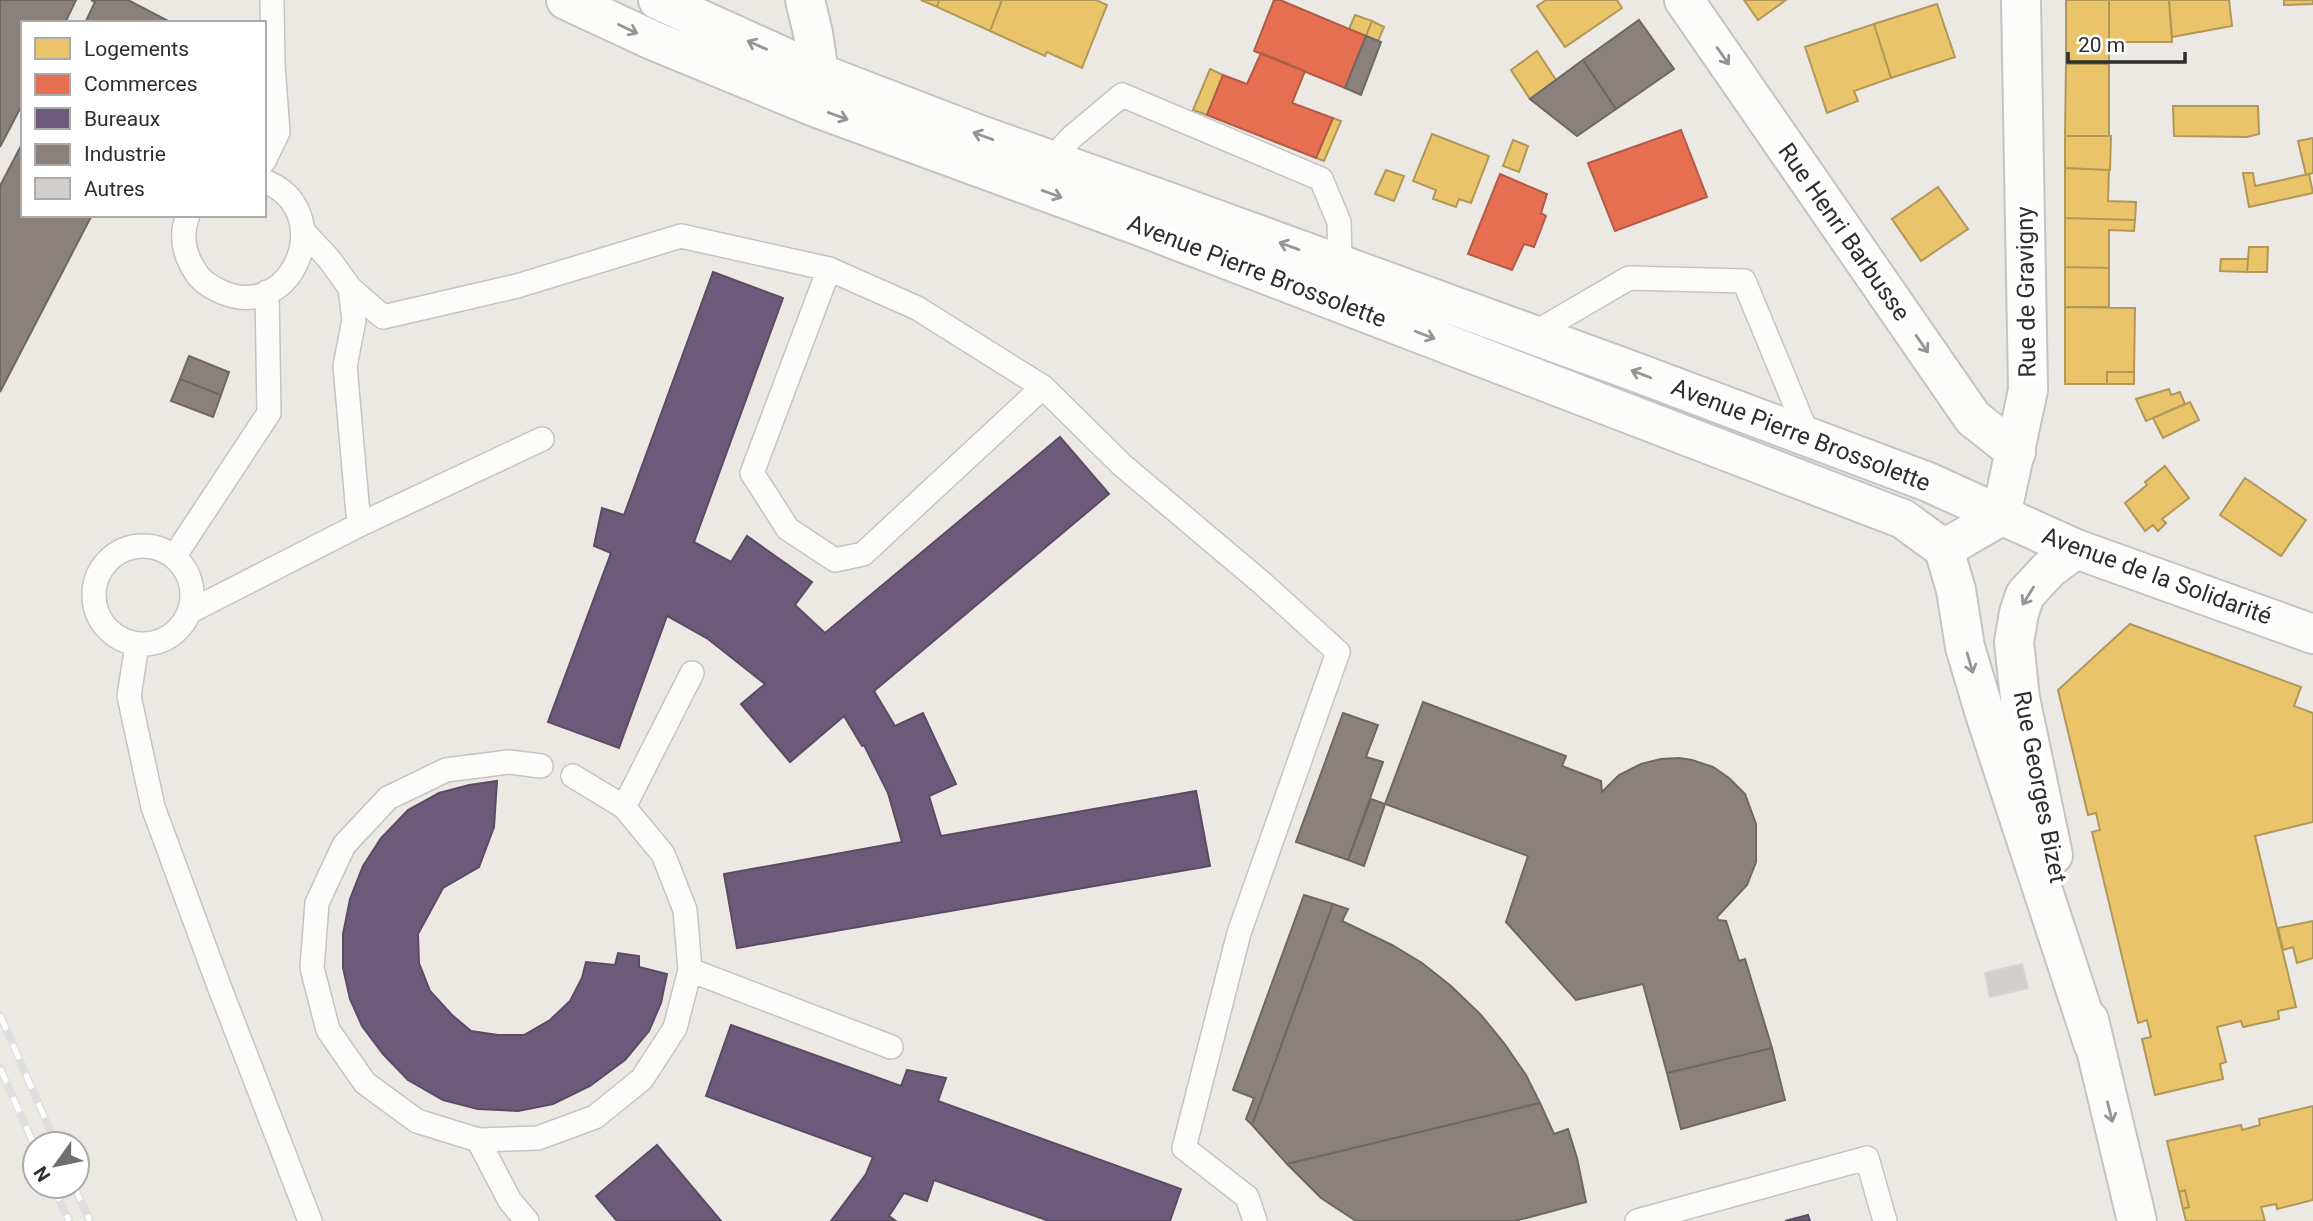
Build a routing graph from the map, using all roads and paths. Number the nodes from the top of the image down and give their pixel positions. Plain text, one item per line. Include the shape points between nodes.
1 (272, 0) edge
2 (566, 0) edge
3 (659, 0) edge
4 (805, 0) edge
5 (1684, 0) edge
6 (2021, 0) edge
7 (819, 73) junction
8 (266, 157) edge
9 (1050, 160) junction
10 (266, 182) edge
11 (188, 217) edge
12 (304, 232) junction
13 (1340, 265) junction
14 (829, 269) junction
15 (350, 288) junction
16 (267, 292) junction
17 (1531, 335) junction
18 (1043, 387) junction
19 (1810, 438) junction
20 (541, 439) dead end
21 (2016, 452) junction
22 (2001, 516) junction
23 (359, 525) junction
24 (1944, 549) junction
25 (2076, 549) junction
26 (174, 556) junction
27 (189, 612) junction
28 (2313, 634) edge
29 (137, 645) junction
30 (692, 673) dead end
31 (541, 766) dead end
32 (573, 776) dead end
33 (624, 807) junction
34 (690, 970) junction
35 (2094, 1046) junction
36 (891, 1047) dead end
37 (478, 1140) junction
38 (310, 1221) edge
39 (527, 1221) edge
40 (1255, 1221) edge
41 (1637, 1221) edge
42 (1885, 1221) edge
43 (2137, 1221) edge

1 - 8 lane via 278,132
2 -> 24 main road, Avenue Pierre Brossolette via 817,108 1217,255 1903,519
7 -> 3 main road, Avenue Pierre Brossolette
4 - 7 main road
5 -> 21 main road, Rue Henri Barbusse via 1973,418
6 - 21 main road, Rue de Gravigny via 2028,390
9 -> 7 main road, Avenue Pierre Brossolette
13 -> 9 main road, Avenue Pierre Brossolette
9 - 13 lane via 1122,95 1321,179 1339,222
10 - 12 lane via 289,197
11 - 16 lane via 183,241 198,276 230,295
12 - 15 lane
12 - 16 lane via 295,268
13 - 17 main road, Avenue Pierre Brossolette
14 - 15 lane via 681,236 517,286 383,317
14 - 18 lane via 917,308
14 - 18 lane via 752,473 788,529 835,560 863,554
15 - 23 lane via 355,320 345,366
16 - 26 lane via 269,413
19 -> 17 main road, Avenue Pierre Brossolette
17 - 19 lane via 1629,278 1744,281
18 - 40 lane via 1122,465 1338,652 1239,933 1184,1148 1247,1197
19 - 22 main road, Avenue Pierre Brossolette via 1928,482
20 - 23 lane
21 - 22 main road, Rue de Gravigny
22 - 24 main road
22 - 25 main road, Avenue de la Solidarité
23 - 27 lane
24 -> 35 main road, Rue Georges Bizet via 1985,714
25 - 28 main road, Avenue de la Solidarité
25 -> 35 main road, Rue Georges Bizet via 2025,595 2014,642 2020,698
26 - 27 lane via 191,585
26 - 29 lane via 145,546 129,548 115,555 97,580 94,595 104,625
27 - 29 lane via 177,631 163,640
29 - 38 lane via 129,696 153,807
30 - 33 lane
31 - 37 lane via 509,762 446,770 388,798 344,845 317,903 312,968 328,1030 365,1083 417,1121
32 - 33 lane
33 - 34 lane via 663,854 685,910
34 - 36 lane
34 - 37 lane via 675,1028 642,1079 595,1117 538,1138
35 -> 43 main road, Rue Georges Bizet
37 - 39 lane via 510,1201
41 - 42 lane via 1867,1158

